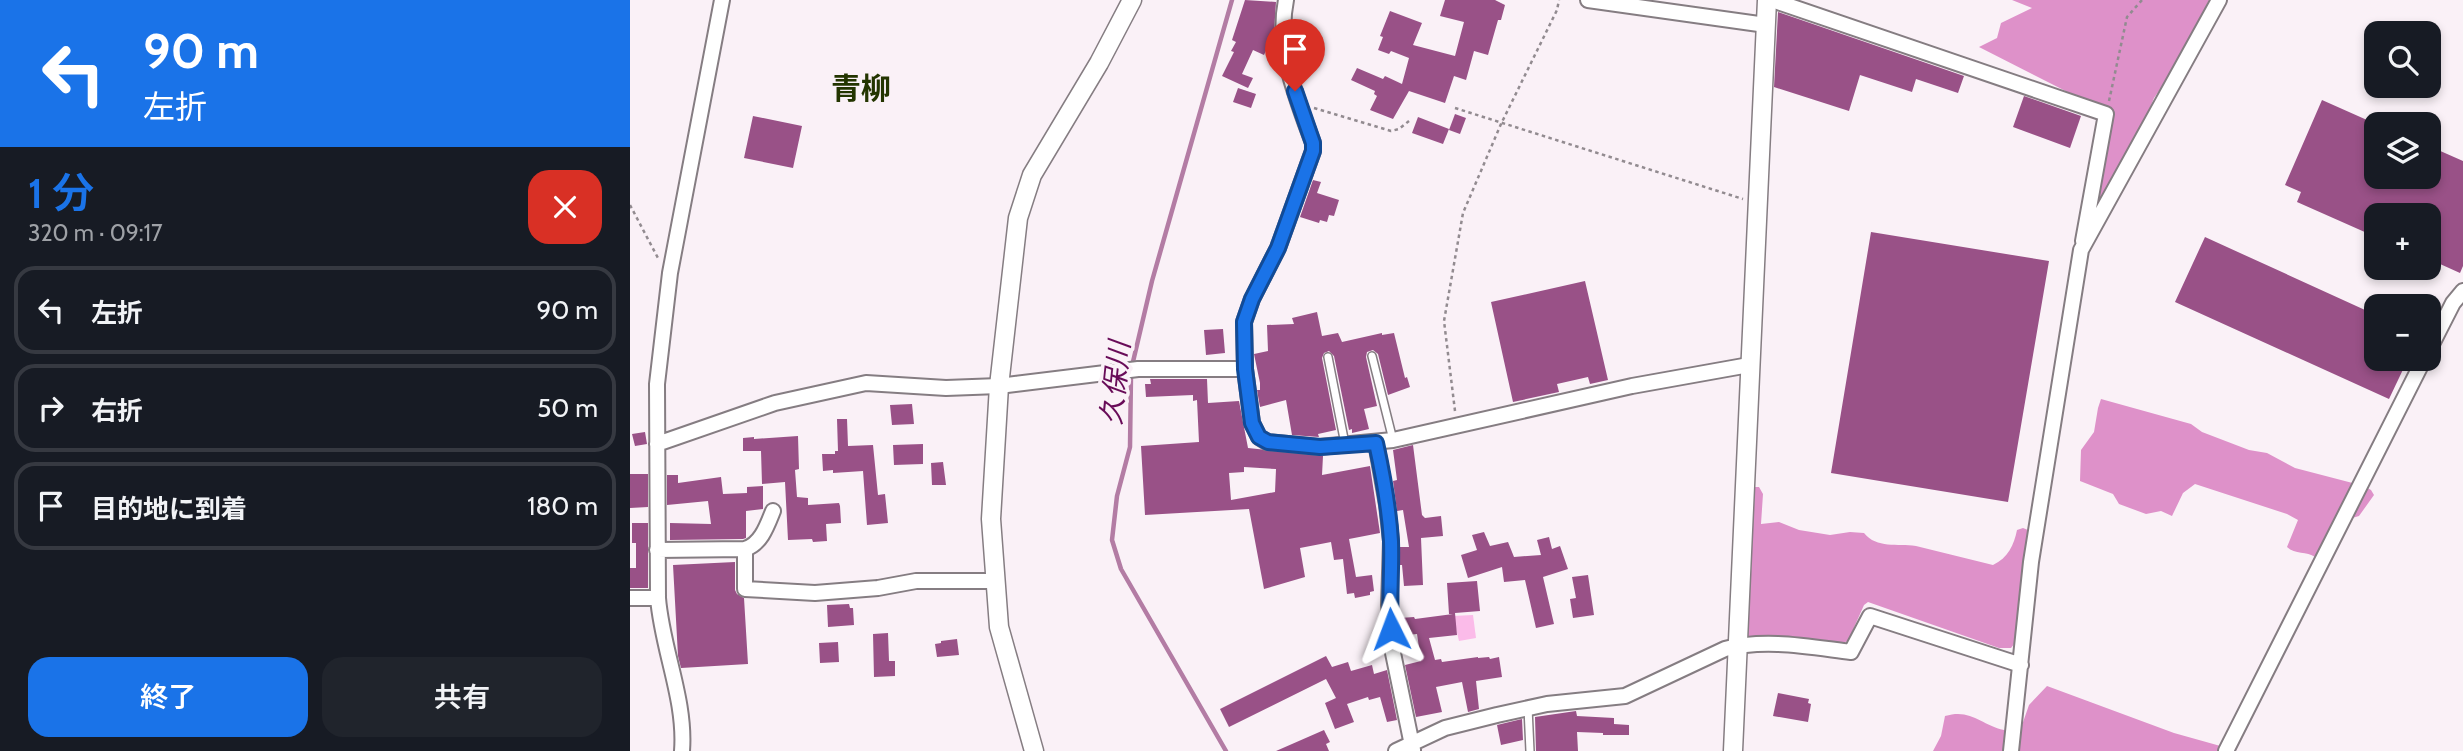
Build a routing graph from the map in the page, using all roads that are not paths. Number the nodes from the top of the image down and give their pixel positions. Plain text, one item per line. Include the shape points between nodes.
1 (722, 0) edge
2 (1132, 0) edge
3 (1286, 0) edge
4 (1588, 0) edge
5 (1769, 0) edge
6 (2218, 0) edge
7 (1766, 25) junction
8 (2081, 250) junction
9 (2463, 291) edge
10 (2441, 326) edge
11 (1372, 356) dead end
12 (1328, 357) dead end
13 (1749, 365) junction
14 (1245, 369) junction
15 (2418, 371) edge
16 (999, 386) junction
17 (1393, 440) junction
18 (1376, 443) junction
19 (657, 444) junction
20 (1345, 445) junction
21 (773, 511) dead end
22 (745, 549) junction
23 (657, 550) junction
24 (994, 581) junction
25 (630, 598) edge
26 (658, 598) junction
27 (1737, 646) junction
28 (2021, 665) junction
29 (1528, 708) junction
30 (1412, 747) edge
31 (682, 751) edge
32 (1034, 751) edge
33 (1396, 751) edge
34 (1530, 751) edge
35 (1733, 751) edge
36 (2011, 751) edge
37 (2226, 751) edge

1 - 19 street via 670,274 657,384
2 - 16 street via 1032,174 1024,197
3 - 14 street via 1282,17 1285,56 1313,151 1278,248 1247,313
4 - 7 street
5 - 7 street
5 - 8 street via 2106,114
6 - 8 street
7 - 13 street
8 - 28 street via 2031,562
9 - 10 street
11 - 17 lane
12 - 20 lane
13 - 17 street via 1632,386
13 - 27 street
14 - 16 street via 1121,370
14 - 20 street via 1252,423 1259,437 1306,446
15 - 37 street
16 - 19 street via 866,383 775,403
16 - 24 street via 992,519
17 - 18 street
18 - 20 street
18 - 30 street via 1391,541 1389,605 1394,653
19 - 23 street
21 - 22 street via 765,531 753,547
22 - 23 street
22 - 24 street via 745,589 815,593 916,581
23 - 26 street
24 - 32 street via 999,627
25 - 26 street
26 - 31 street via 677,696
27 - 28 street via 1752,643 1851,652 1870,616
27 - 29 street via 1625,696
27 - 35 street
28 - 36 street
29 - 30 street via 1445,728
29 - 34 lane
30 - 33 street

